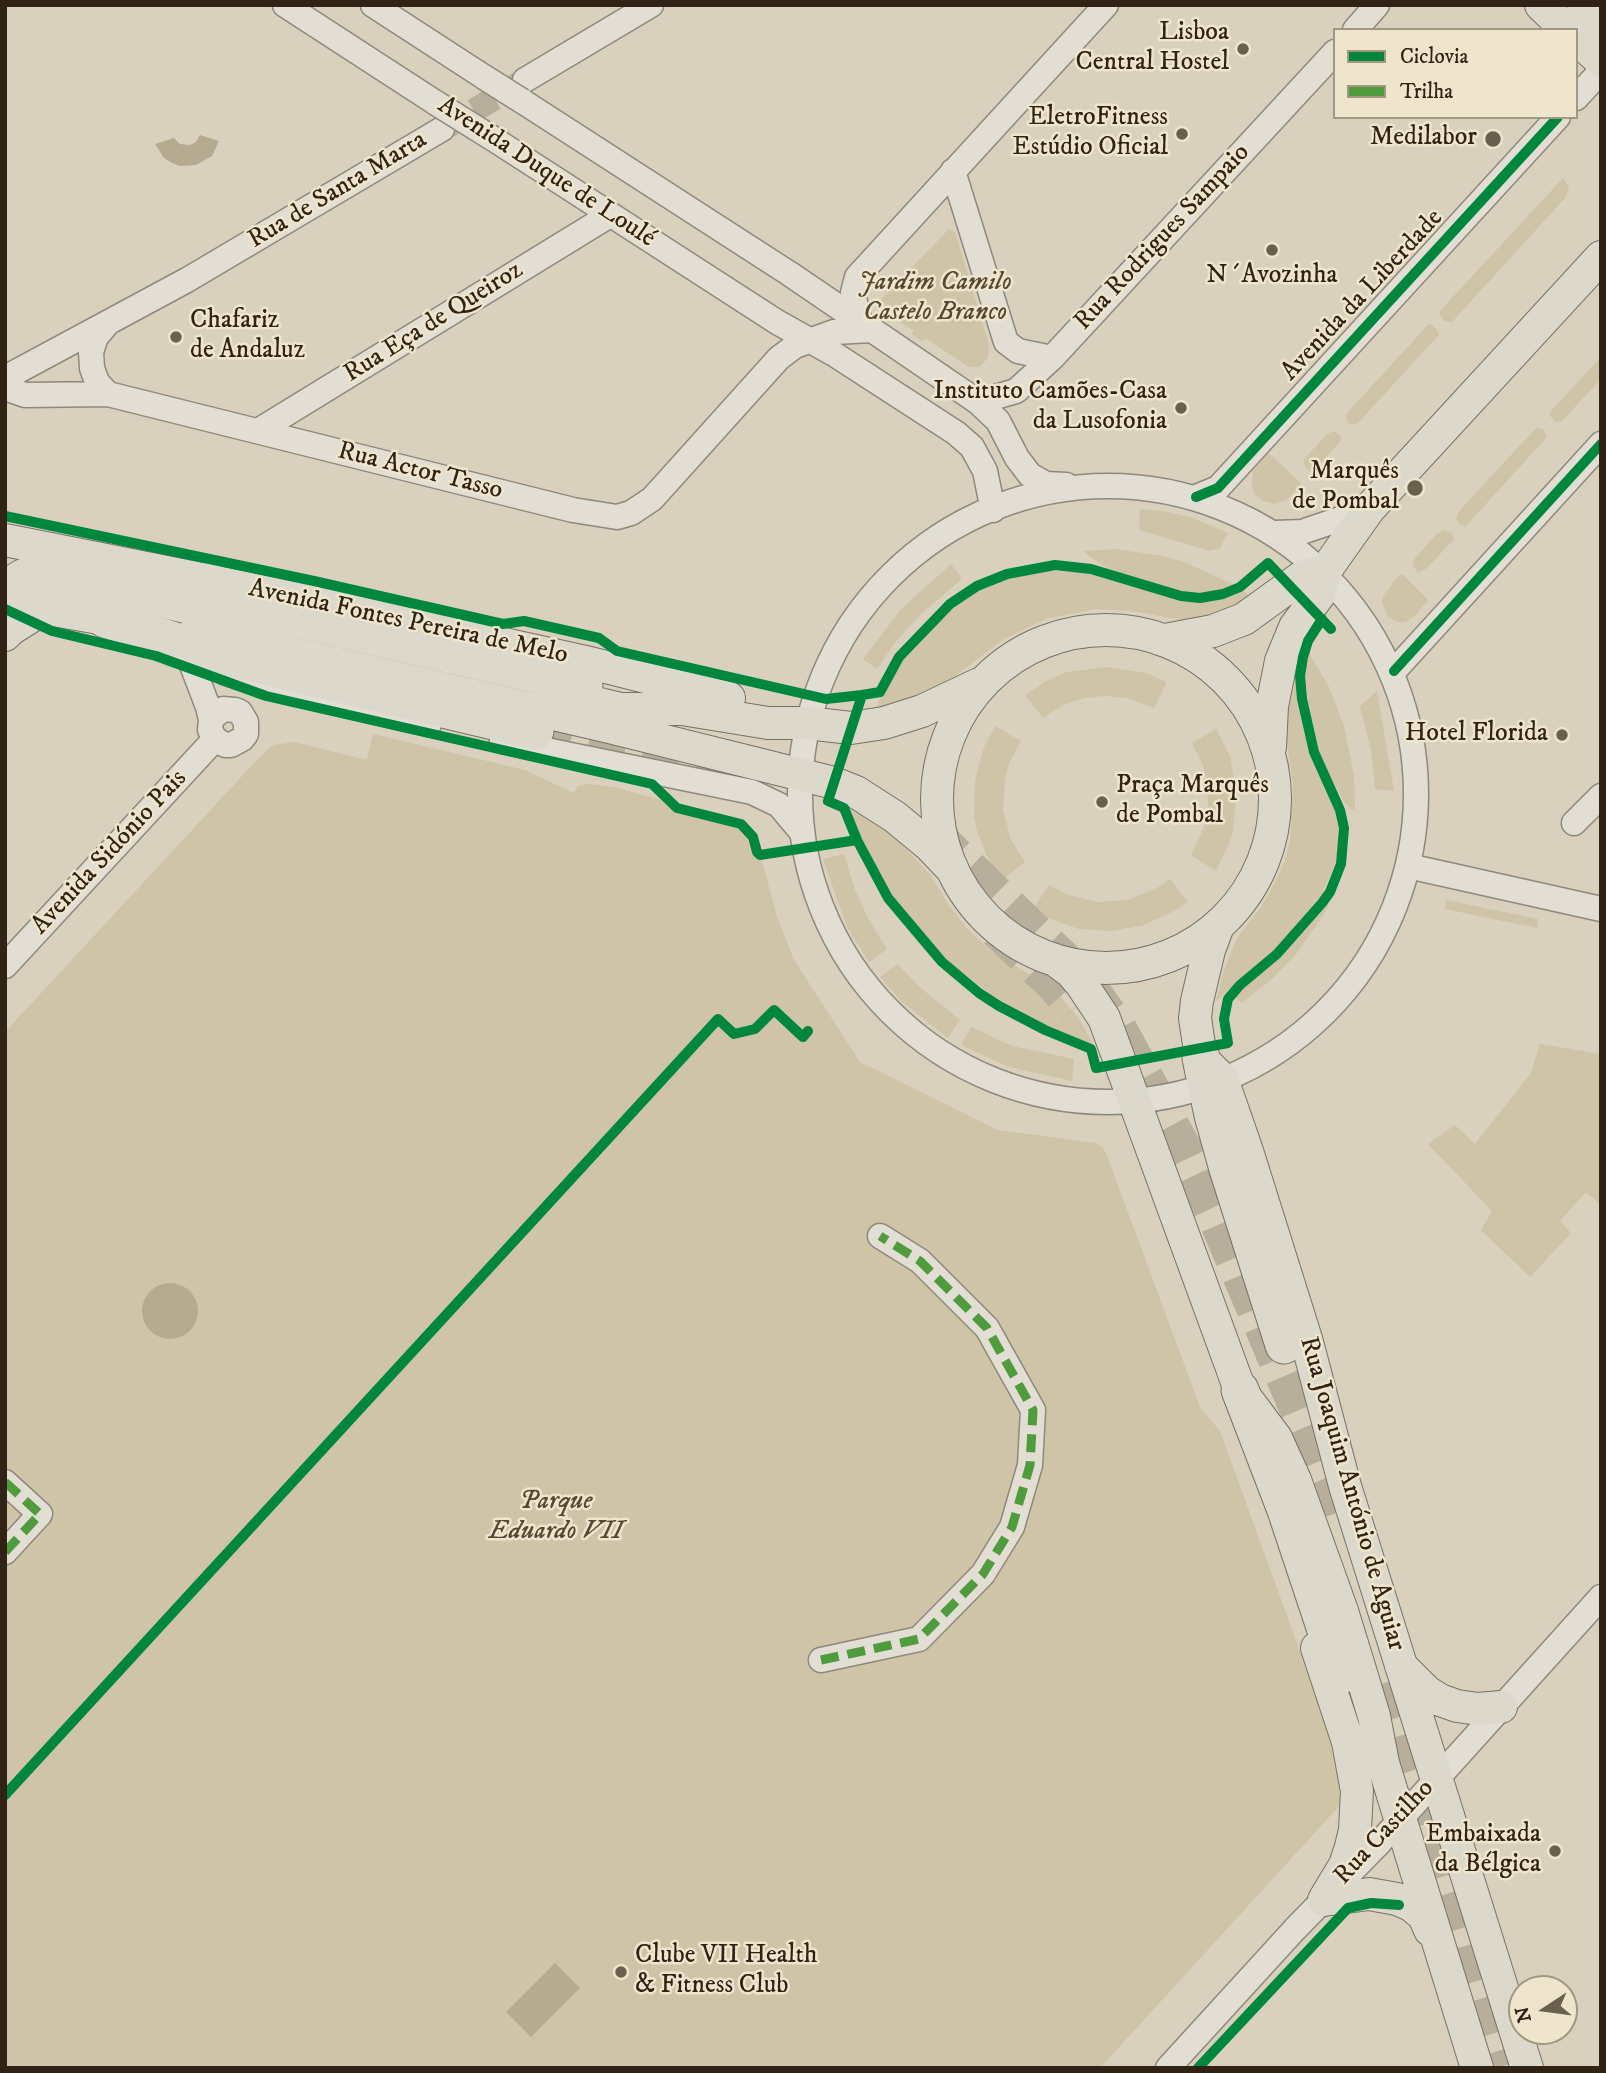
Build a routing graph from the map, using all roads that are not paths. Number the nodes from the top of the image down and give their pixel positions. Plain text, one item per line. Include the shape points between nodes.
1 (285, 5) edge
2 (373, 5) edge
3 (651, 5) edge
4 (1106, 5) edge
5 (1377, 5) edge
6 (1541, 5) edge
7 (1583, 5) edge
8 (1601, 22) edge
9 (1357, 28) edge
10 (1565, 28) edge
11 (1578, 40) edge
12 (1333, 54) edge
13 (1601, 61) edge
14 (1601, 71) edge
15 (524, 91) junction
16 (1578, 96) edge
17 (1556, 119) edge
18 (442, 129) tunnel mouth
19 (953, 172) junction
20 (610, 215) junction
21 (1601, 257) edge
22 (106, 325) junction
23 (866, 325) junction
24 (808, 339) junction
25 (1052, 358) junction
26 (5, 378) edge
27 (5, 388) edge
28 (108, 394) junction
29 (978, 402) junction
30 (258, 431) junction
31 (1601, 444) edge
32 (1081, 484) junction
33 (1196, 496) junction
34 (1369, 509) junction
35 (993, 510) junction
36 (1275, 533) junction
37 (5, 540) edge
38 (1325, 571) junction
39 (210, 581) junction
40 (5, 587) edge
41 (53, 610) junction
42 (105, 619) junction
43 (141, 632) junction
44 (5, 635) edge
45 (1165, 640) junction
46 (190, 660) junction
47 (1394, 671) junction
48 (984, 682) junction
49 (584, 686) dead end
50 (807, 723) junction
51 (535, 731) tunnel mouth
52 (1270, 758) junction
53 (800, 773) junction
54 (1601, 796) edge
55 (1574, 823) dead end
56 (800, 830) junction
57 (1408, 866) junction
58 (953, 870) junction
59 (1601, 909) edge
60 (1218, 926) junction
61 (1055, 960) junction
62 (5, 966) edge
63 (1210, 1074) junction
64 (1134, 1100) junction
65 (880, 1236) dead end
66 (1284, 1345) dead end
67 (1240, 1390) junction
68 (5, 1482) edge
69 (5, 1552) edge
70 (1601, 1597) edge
71 (821, 1660) dead end
72 (1401, 1666) junction
73 (1341, 1675) tunnel mouth
74 (1501, 1707) junction
75 (1340, 1719) junction
76 (1383, 1763) junction
77 (1436, 1779) junction
78 (1400, 1819) junction
79 (1324, 1900) junction
80 (1441, 1951) junction
81 (1168, 2068) edge
82 (1477, 2068) edge
83 (1527, 2068) edge

1 - 20 street, Avenida Duque de Loulé, bridge
2 - 15 street, Avenida Duque de Loulé, bridge via 484,77
3 - 15 street
4 - 19 street
5 - 9 street
6 - 10 main road
7 - 8 main road
11 - 13 main road
12 - 25 street, Rua Rodrigues Sampaio
14 - 16 street
15 - 23 street, Avenida Duque de Loulé
17 - 33 street, Avenida da Liberdade via 1218,488
18 - 22 street, Rua de Santa Marta
19 - 23 street via 857,276 853,293
19 - 25 street via 1006,342 1018,351
20 - 24 street, Avenida Duque de Loulé
20 - 30 street, Rua Eça de Queiroz
21 - 34 main road
22 - 26 street, Rua de Santa Marta
22 - 28 street via 91,352 97,382
23 - 24 street
23 - 29 street, Avenida Duque de Loulé
24 - 30 street, Rua Actor Tasso via 779,358 652,499 617,517
24 - 35 street, Avenida Duque de Loulé via 965,439 985,471
25 - 29 street, Rua Rodrigues Sampaio via 1016,391
27 - 28 street, Rua Actor Tasso via 25,395
28 - 30 street, Rua Actor Tasso
29 - 32 street, Avenida Duque de Loulé via 998,421 1030,475 1046,484
31 - 47 street
32 - 33 street via 1128,484
32 - 35 street
33 - 36 street via 1230,508
34 - 36 street via 1302,532
34 - 38 main road
35 - 50 street via 928,550 864,615 828,666
36 - 38 street
37 - 39 main road, Avenida Fontes Pereira de Melo
38 - 45 main road via 1302,577 1244,619 1213,631
38 - 47 street via 1352,603
38 - 52 main road via 1319,594 1295,627 1281,661 1272,706
39 - 49 highway via 271,613
39 - 50 main road, Avenida Fontes Pereira de Melo via 573,659 771,709
40 - 41 main road, Avenida Fontes Pereira de Melo
40 - 50 main road via 23,575 44,575 613,707 682,709 768,723
41 - 42 main road, Avenida Fontes Pereira de Melo
41 - 44 main road via 38,612
42 - 43 highway, Avenida Fontes Pereira de Melo
42 - 53 main road, Avenida Fontes Pereira de Melo via 241,641
43 - 46 street
43 - 51 highway, Avenida Fontes Pereira de Melo
45 - 48 main road via 1113,629 1059,636 1019,654
45 - 52 main road via 1202,659 1232,686 1256,720
46 - 56 street via 269,687 506,743 751,792 779,805
46 - 62 street, Avenida Sidónio Pais via 213,729
47 - 57 street via 1410,719 1420,794
48 - 50 main road via 884,723 851,728
48 - 58 main road via 953,727 938,780 941,835
50 - 53 street
52 - 60 main road via 1275,795 1267,850 1243,899
53 - 56 street
53 - 58 main road, Avenida Fontes Pereira de Melo via 844,786 881,807
54 - 55 street
56 - 64 street via 809,875 833,938 876,1001 921,1044 967,1073 1013,1090 1063,1101
57 - 59 street
57 - 63 street via 1380,933 1332,1000 1260,1061
58 - 61 main road via 971,900 995,926 1023,946
60 - 61 main road via 1182,951 1141,965 1098,968
60 - 63 main road, Rua Joaquim António de Aguiar via 1195,1018
61 - 64 main road, Rua Joaquim António de Aguiar via 1071,972 1095,1003
63 - 64 street via 1174,1093
63 - 66 highway via 1228,1169
63 - 72 main road, Rua Joaquim António de Aguiar via 1307,1342 1345,1486
64 - 67 main road, Rua Joaquim António de Aguiar
65 - 71 street via 920,1261 987,1328 1033,1410 1030,1465 1012,1527 983,1574 919,1639
67 - 73 highway
67 - 75 main road via 1260,1482
67 - 76 main road, Rua Joaquim António de Aguiar via 1268,1425 1290,1467 1342,1611 1374,1716
68 - 69 street via 40,1514
70 - 74 street, Rua Castilho
72 - 74 main road via 1440,1700 1478,1709
72 - 77 main road, Rua Joaquim António de Aguiar
74 - 77 street, Rua Castilho
75 - 76 main road
75 - 79 main road via 1357,1780 1355,1830 1345,1866
76 - 78 main road, Rua Joaquim António de Aguiar
77 - 78 street, Rua Castilho
77 - 83 main road, Rua Joaquim António de Aguiar
78 - 79 street, Rua Castilho
78 - 80 main road, Rua Joaquim António de Aguiar
79 - 80 main road via 1369,1894 1404,1902 1424,1916
79 - 81 street, Rua Castilho
80 - 82 main road, Rua Joaquim António de Aguiar

